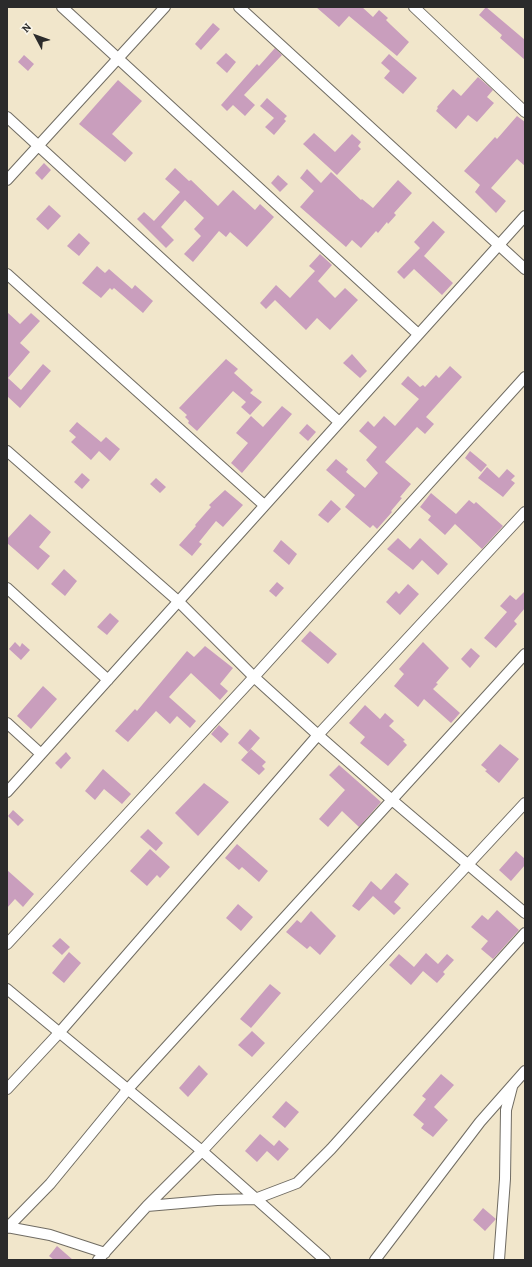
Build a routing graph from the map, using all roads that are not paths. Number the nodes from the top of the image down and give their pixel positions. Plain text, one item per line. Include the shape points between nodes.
1 (62, 7) edge
2 (165, 7) edge
3 (239, 7) edge
4 (414, 7) edge
5 (118, 58) junction
6 (525, 112) edge
7 (7, 117) edge
8 (39, 146) junction
9 (7, 180) edge
10 (525, 216) edge
11 (499, 244) junction
12 (525, 269) edge
13 (7, 274) edge
14 (418, 334) junction
15 (525, 377) edge
16 (339, 422) junction
17 (7, 451) edge
18 (264, 505) junction
19 (525, 512) edge
20 (7, 588) edge
21 (178, 601) junction
22 (525, 654) edge
23 (254, 677) junction
24 (108, 680) junction
25 (7, 724) edge
26 (318, 735) junction
27 (40, 754) junction
28 (7, 792) edge
29 (392, 800) junction
30 (525, 803) edge
31 (469, 864) junction
32 (525, 913) edge
33 (525, 934) edge
34 (7, 944) edge
35 (7, 989) edge
36 (59, 1033) junction
37 (525, 1072) edge
38 (512, 1085) junction
39 (7, 1089) edge
40 (128, 1089) junction
41 (202, 1151) junction
42 (255, 1199) junction
43 (147, 1206) junction
44 (7, 1227) edge
45 (102, 1256) edge
46 (325, 1260) edge
47 (376, 1260) edge
48 (499, 1260) edge

1 - 5 street
2 - 5 street
3 - 11 street
4 - 6 street
5 - 8 street
5 - 14 street
7 - 8 street
8 - 9 street
8 - 16 street
10 - 11 street
11 - 12 street
11 - 14 street
13 - 18 street
14 - 16 street
15 - 23 street
16 - 18 street
17 - 21 street
18 - 21 street
19 - 26 street
20 - 24 street
21 - 23 street
21 - 24 street
22 - 29 street
23 - 26 street
23 - 34 street
24 - 27 street
25 - 27 street
26 - 29 street
26 - 36 street
27 - 28 street
29 - 31 street
29 - 40 street
30 - 31 street
31 - 32 street
31 - 41 street
33 - 42 street via 306,1174 296,1183
35 - 36 street
36 - 39 street
36 - 40 street
37 - 38 street
38 - 47 street via 480,1122
38 - 48 street via 506,1110 505,1179
40 - 41 street
40 - 44 street via 50,1184
41 - 42 street
41 - 43 street
42 - 43 street
42 - 46 street
43 - 45 street
44 - 45 street via 50,1235

